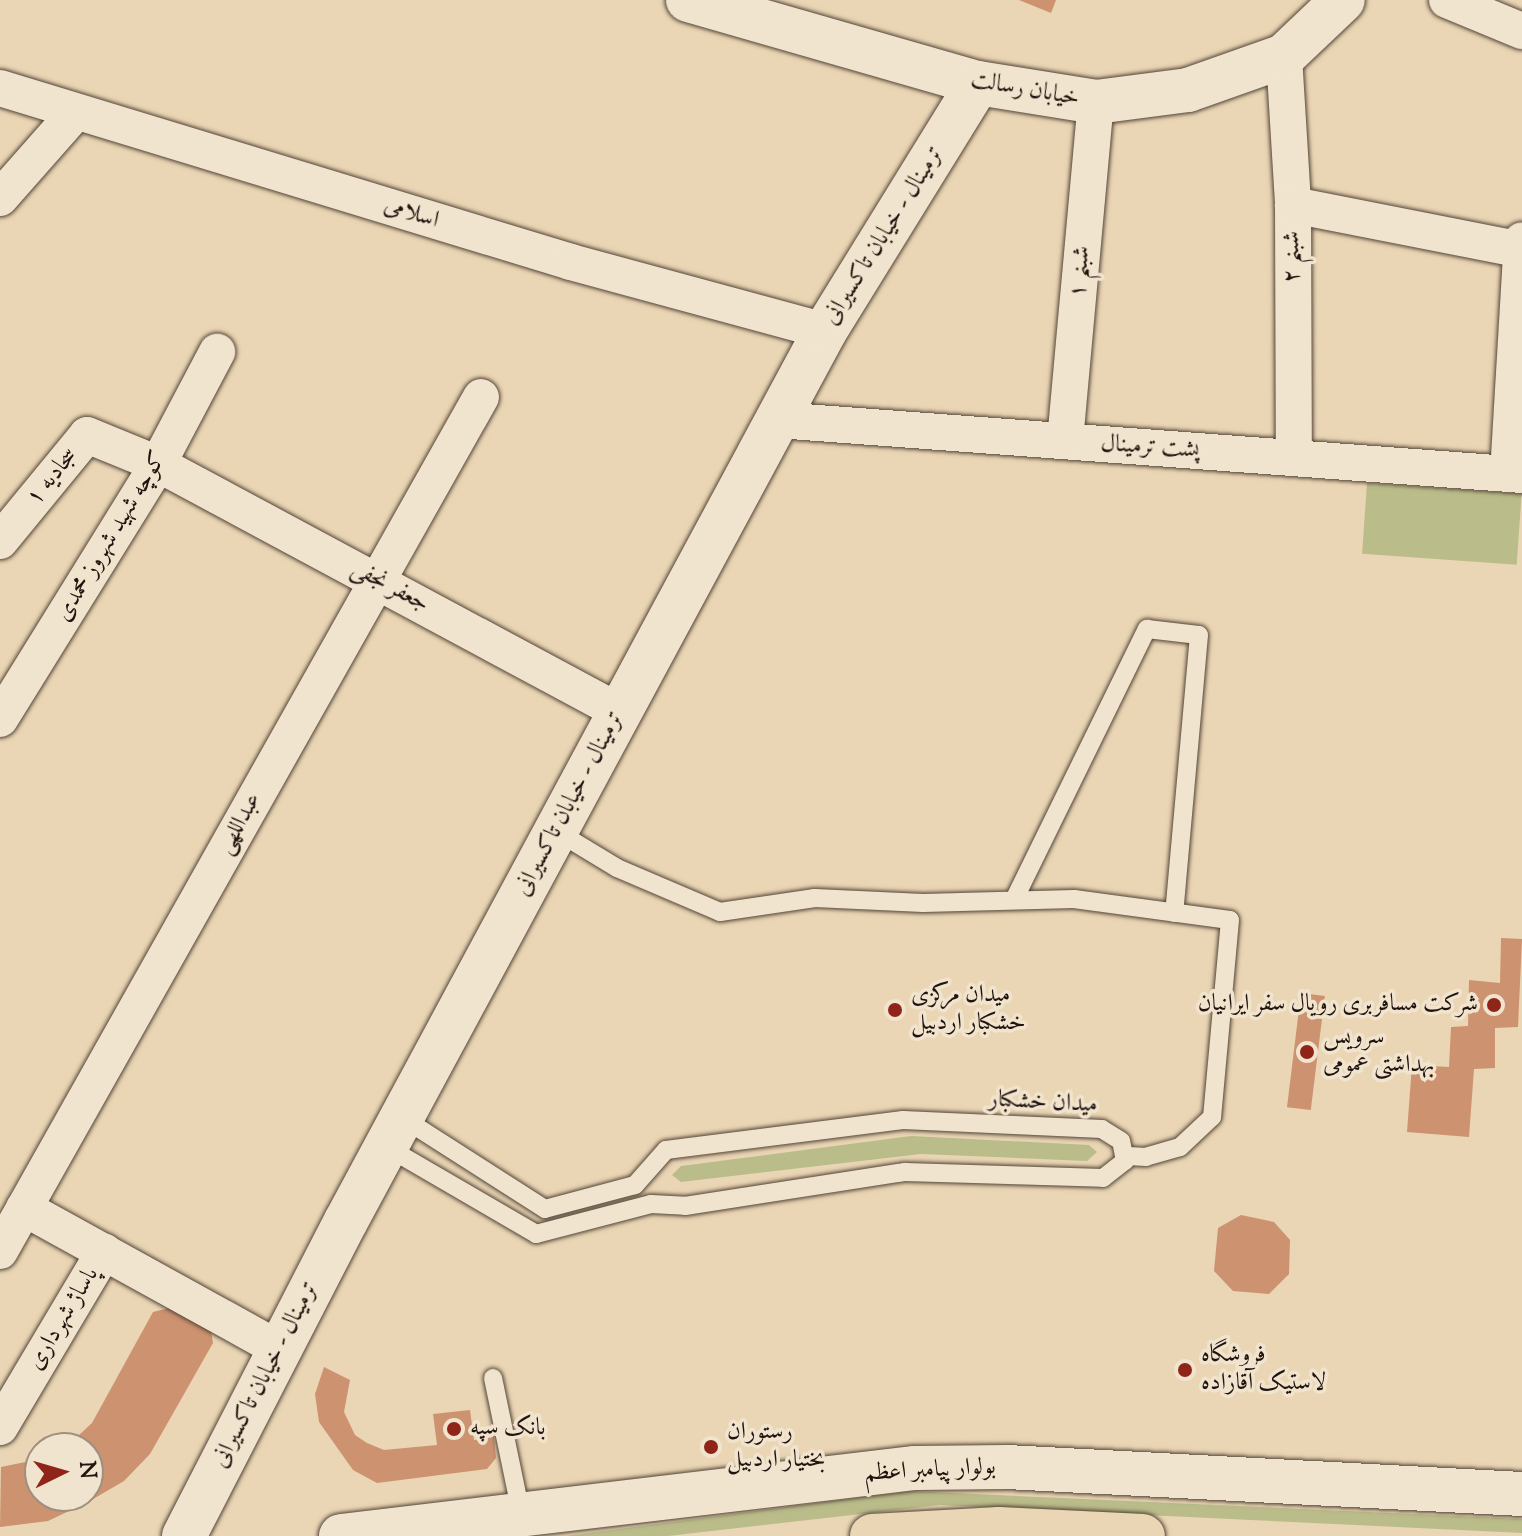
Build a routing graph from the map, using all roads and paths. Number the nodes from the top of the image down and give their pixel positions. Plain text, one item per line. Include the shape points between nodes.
1 (688, 0) edge
2 (1343, 0) edge
3 (1447, 0) edge
4 (1522, 31) edge
5 (1284, 56) junction
6 (978, 83) junction
7 (0, 88) edge
8 (1096, 102) junction
9 (75, 113) junction
10 (0, 198) edge
11 (1293, 205) junction
12 (1521, 246) edge
13 (825, 331) junction
14 (217, 352) dead end
15 (481, 397) dead end
16 (777, 420) junction
17 (1065, 441) junction
18 (1294, 458) junction
19 (158, 464) junction
20 (1515, 474) edge
21 (0, 541) edge
22 (378, 580) junction
23 (620, 712) junction
24 (0, 719) edge
25 (556, 831) junction
26 (1015, 898) junction
27 (1174, 913) junction
28 (393, 1132) junction
29 (1124, 1156) junction
30 (24, 1208) junction
31 (0, 1251) edge
32 (104, 1252) junction
33 (278, 1348) junction
34 (493, 1378) dead end
35 (0, 1427) edge
36 (1522, 1494) edge
37 (521, 1513) junction
38 (184, 1536) edge
39 (341, 1536) edge
40 (872, 1536) edge
41 (1143, 1536) edge

1 - 6 street, خیابان رسالت
2 - 5 street, خیابان رسالت
3 - 4 street
5 - 8 street, خیابان رسالت via 1188,90
5 - 11 street, شبنم ۲
6 - 8 street, خیابان رسالت
6 - 13 street, ترمینال - خیابان تاکسیرانی
7 - 9 street, اسلامی
8 - 17 street, شبنم ۱
9 - 10 street
9 - 13 street, اسلامی via 571,262
11 - 12 street
11 - 18 street, شبنم ۲
12 - 20 street
13 - 16 street, ترمینال - خیابان تاکسیرانی
14 - 19 street, کوچه شهید شهروز محمدی
15 - 22 street, عبداللهی
16 - 17 street, پشت ترمینال
16 - 23 street, ترمینال - خیابان تاکسیرانی
17 - 18 street, پشت ترمینال
18 - 20 street, پشت ترمینال
19 - 21 street, سجادیه ۱ via 87,435
19 - 22 street, جعفر نجفی
19 - 24 street, کوچه شهید شهروز محمدی
22 - 23 street, جعفر نجفی
22 - 30 street, عبداللهی
23 - 25 street, ترمینال - خیابان تاکسیرانی
25 - 26 lane via 617,868 720,912 815,898 923,903
25 - 28 street, ترمینال - خیابان تاکسیرانی
26 - 27 lane via 1074,899
26 - 27 lane via 1147,629 1199,635
27 - 29 lane via 1230,920 1212,1117 1180,1147 1146,1157
28 - 29 lane via 536,1234 651,1204 685,1206 905,1172 1103,1178 1120,1168
28 - 29 lane, میدان خشکبار via 545,1209 635,1185 666,1150 903,1120 1102,1129 1121,1141
28 - 33 street, ترمینال - خیابان تاکسیرانی
30 - 31 street, عبداللهی
30 - 32 street
32 - 33 street
32 - 35 street, پاساژ شهرداری
33 - 38 street, ترمینال - خیابان تاکسیرانی
34 - 37 lane
36 - 37 street, بولوار پیامبر اعظم via 1007,1467 915,1468
37 - 39 street, بولوار پیامبر اعظم
40 - 41 main road via 999,1529

